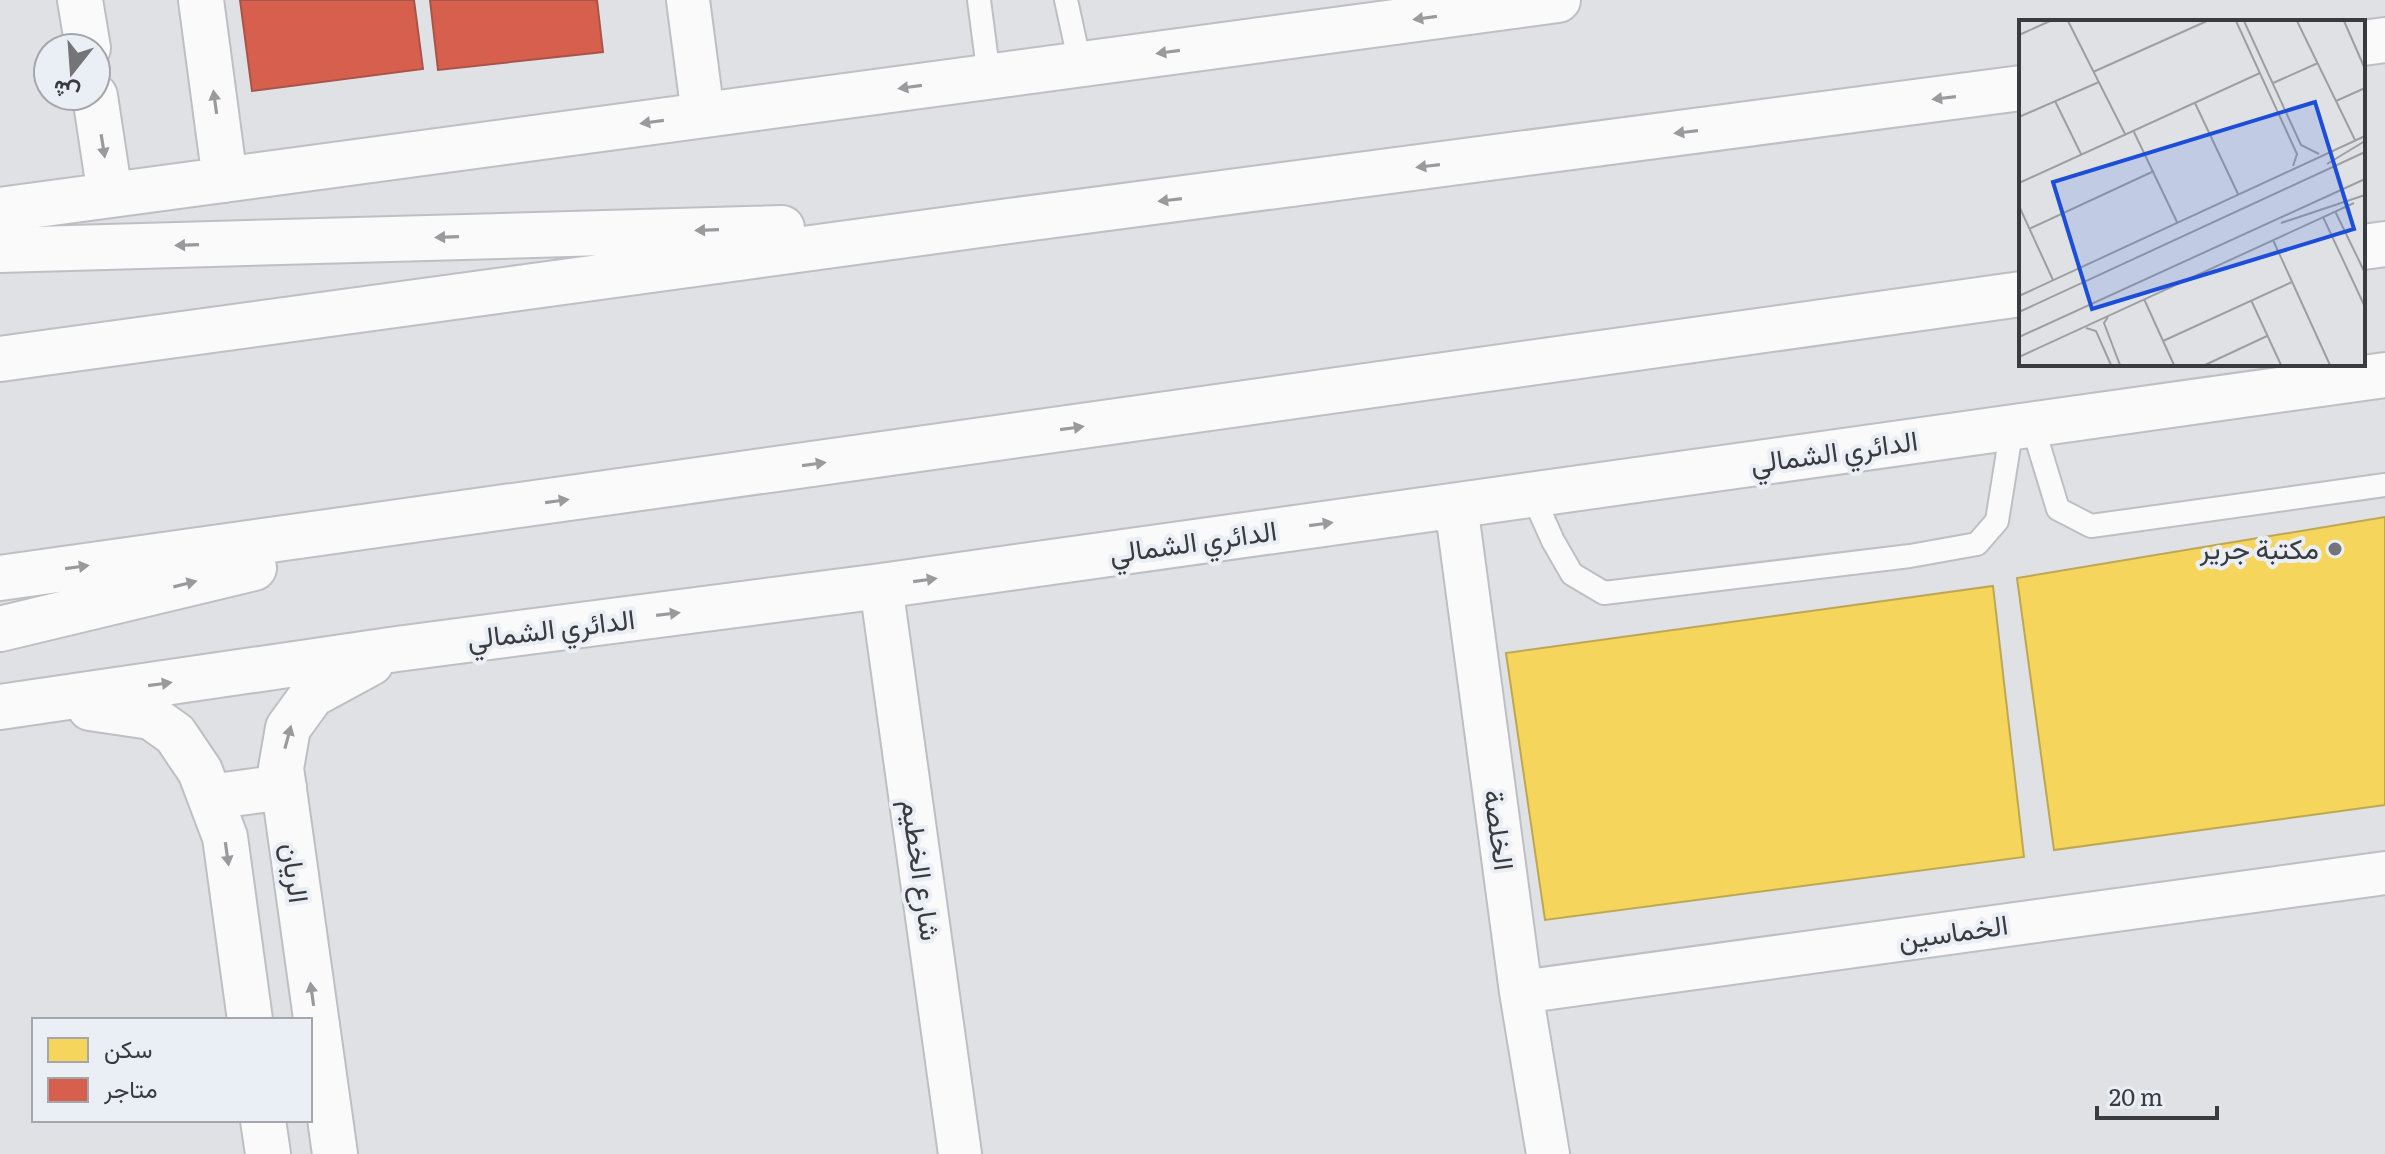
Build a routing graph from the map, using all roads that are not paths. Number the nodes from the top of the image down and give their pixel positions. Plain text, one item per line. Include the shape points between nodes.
1 (80, 0) edge
2 (201, 0) edge
3 (688, 0) edge
4 (979, 0) edge
5 (1066, 0) edge
6 (1556, 0) edge
7 (85, 32) edge
8 (2385, 40) edge
9 (2365, 43) edge
10 (1080, 64) junction
11 (989, 77) junction
12 (2019, 88) edge
13 (97, 112) edge
14 (703, 115) junction
15 (225, 180) junction
16 (110, 195) junction
17 (0, 210) edge
18 (1009, 221) junction
19 (2385, 244) edge
20 (2365, 247) edge
21 (0, 250) edge
22 (2019, 294) edge
23 (0, 359) edge
24 (2385, 375) edge
25 (2022, 426) junction
26 (2385, 485) edge
27 (1532, 494) junction
28 (1456, 505) junction
29 (493, 510) junction
30 (0, 578) edge
31 (881, 586) junction
32 (0, 629) edge
33 (397, 649) junction
34 (20, 704) edge
35 (284, 787) junction
36 (210, 797) junction
37 (2385, 873) edge
38 (1521, 992) junction
39 (250, 1018) edge
40 (263, 1122) edge
41 (268, 1154) edge
42 (335, 1154) edge
43 (960, 1154) edge
44 (1548, 1154) edge

1 - 7 main road
15 -> 2 main road
3 - 14 street
4 - 11 lane
5 - 10 lane
6 -> 10 main road
8 - 9 main road
10 - 11 main road
11 -> 14 main road
12 -> 18 main road
13 -> 16 main road
14 -> 15 main road
15 - 16 main road
16 - 17 main road
18 -> 21 main road
18 - 23 main road
19 - 20 main road
29 -> 22 main road
24 - 25 main road, الدائري الشمالي
25 - 26 lane via 2058,509 2091,526
25 - 27 main road, الدائري الشمالي
25 - 27 lane via 1997,521 1977,544 1910,556 1604,593 1572,574
27 - 28 main road, الدائري الشمالي
31 -> 28 main road, الدائري الشمالي
28 - 38 street, الخلصة
30 -> 29 main road
32 -> 29 main road
33 -> 31 main road, الدائري الشمالي
31 - 43 street, شارع الخطيم
34 -> 33 main road, الدائري الشمالي
35 -> 33 main road, الريان via 281,768 288,728 312,695
34 - 36 main road via 151,717 175,734
35 - 36 main road
42 -> 35 main road, الريان
36 -> 39 main road via 225,837
37 - 38 street, الخماسين
38 - 44 street, الخلصة
40 - 41 main road

